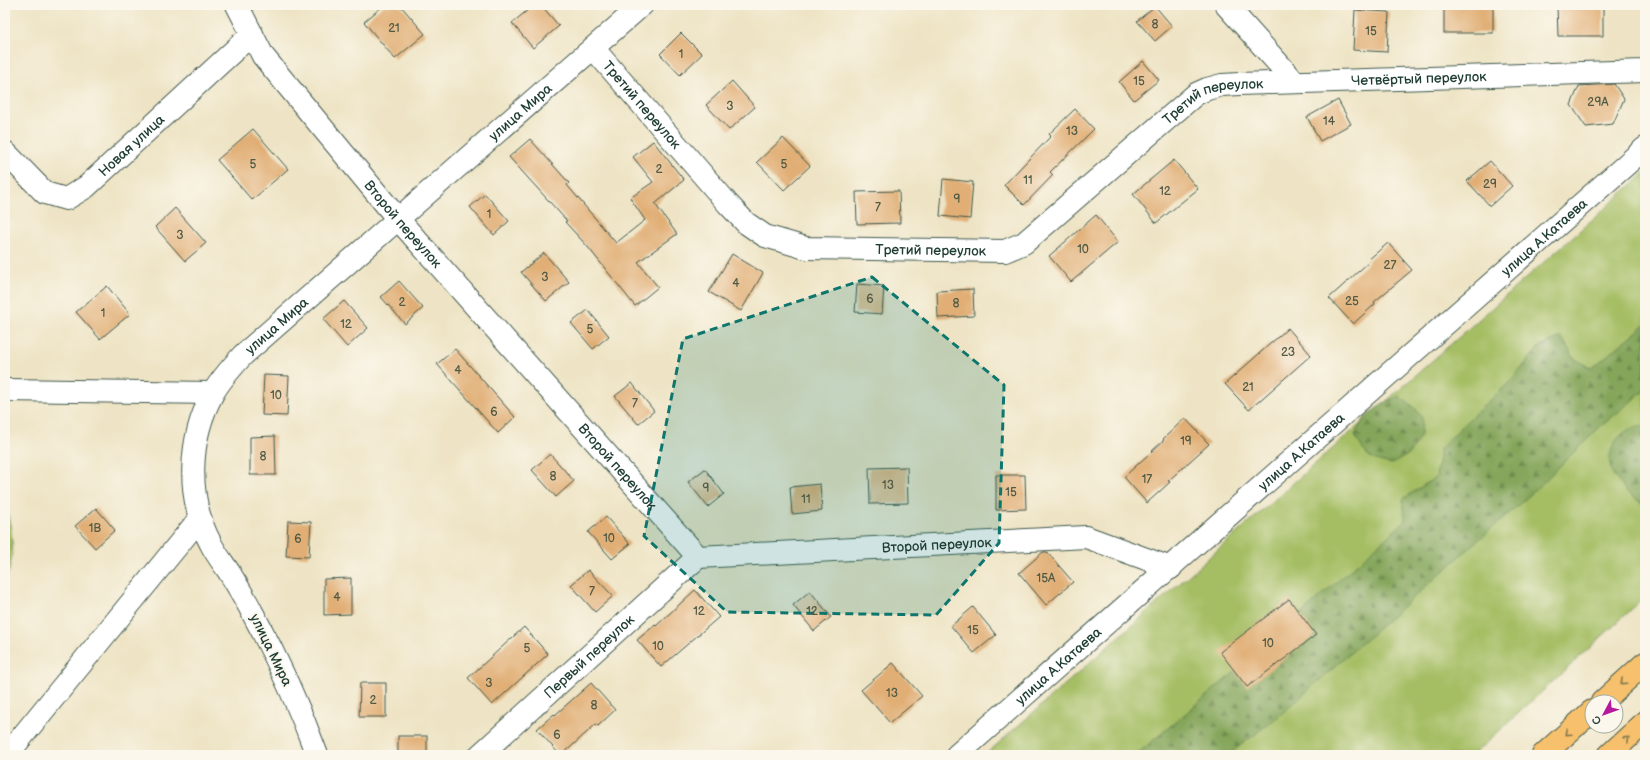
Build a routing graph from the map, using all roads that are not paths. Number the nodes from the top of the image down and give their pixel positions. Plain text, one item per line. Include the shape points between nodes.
1 (237, 5) edge
2 (642, 5) edge
3 (1226, 5) edge
4 (252, 34) junction
5 (593, 48) junction
6 (1645, 71) edge
7 (1294, 81) junction
8 (1645, 148) edge
9 (5, 152) edge
10 (397, 218) junction
11 (5, 390) edge
12 (213, 393) junction
13 (200, 518) junction
14 (698, 557) junction
15 (1171, 568) junction
16 (1645, 663) edge
17 (1611, 694) edge
18 (1584, 718) edge
19 (1645, 722) edge
20 (7, 755) edge
21 (317, 755) edge
22 (480, 755) edge
23 (957, 755) edge
24 (1543, 755) edge
25 (1609, 755) edge

1 - 4 street, Второй переулок
2 - 5 street, улица Мира
3 - 7 street
4 - 9 street, Новая улица via 86,187 66,199 44,193
4 - 10 street, Второй переулок via 263,56
5 - 7 street, Третий переулок via 746,223 765,236 806,248 1005,251 1024,243 1196,94 1222,85
5 - 10 street, улица Мира
6 - 7 street, Четвёртый переулок
8 - 15 street, улица А.Катаева
10 - 12 street, улица Мира via 243,355
10 - 14 street, Второй переулок
11 - 12 street
12 - 13 street, улица Мира via 199,427 194,456 194,489
13 - 20 street
13 - 21 street, улица Мира via 211,544 276,657 303,716
14 - 15 street, Второй переулок via 1086,538
14 - 22 street, Первый переулок
15 - 23 street, улица А.Катаева
16 -> 17 highway
18 -> 24 highway
25 -> 19 highway

